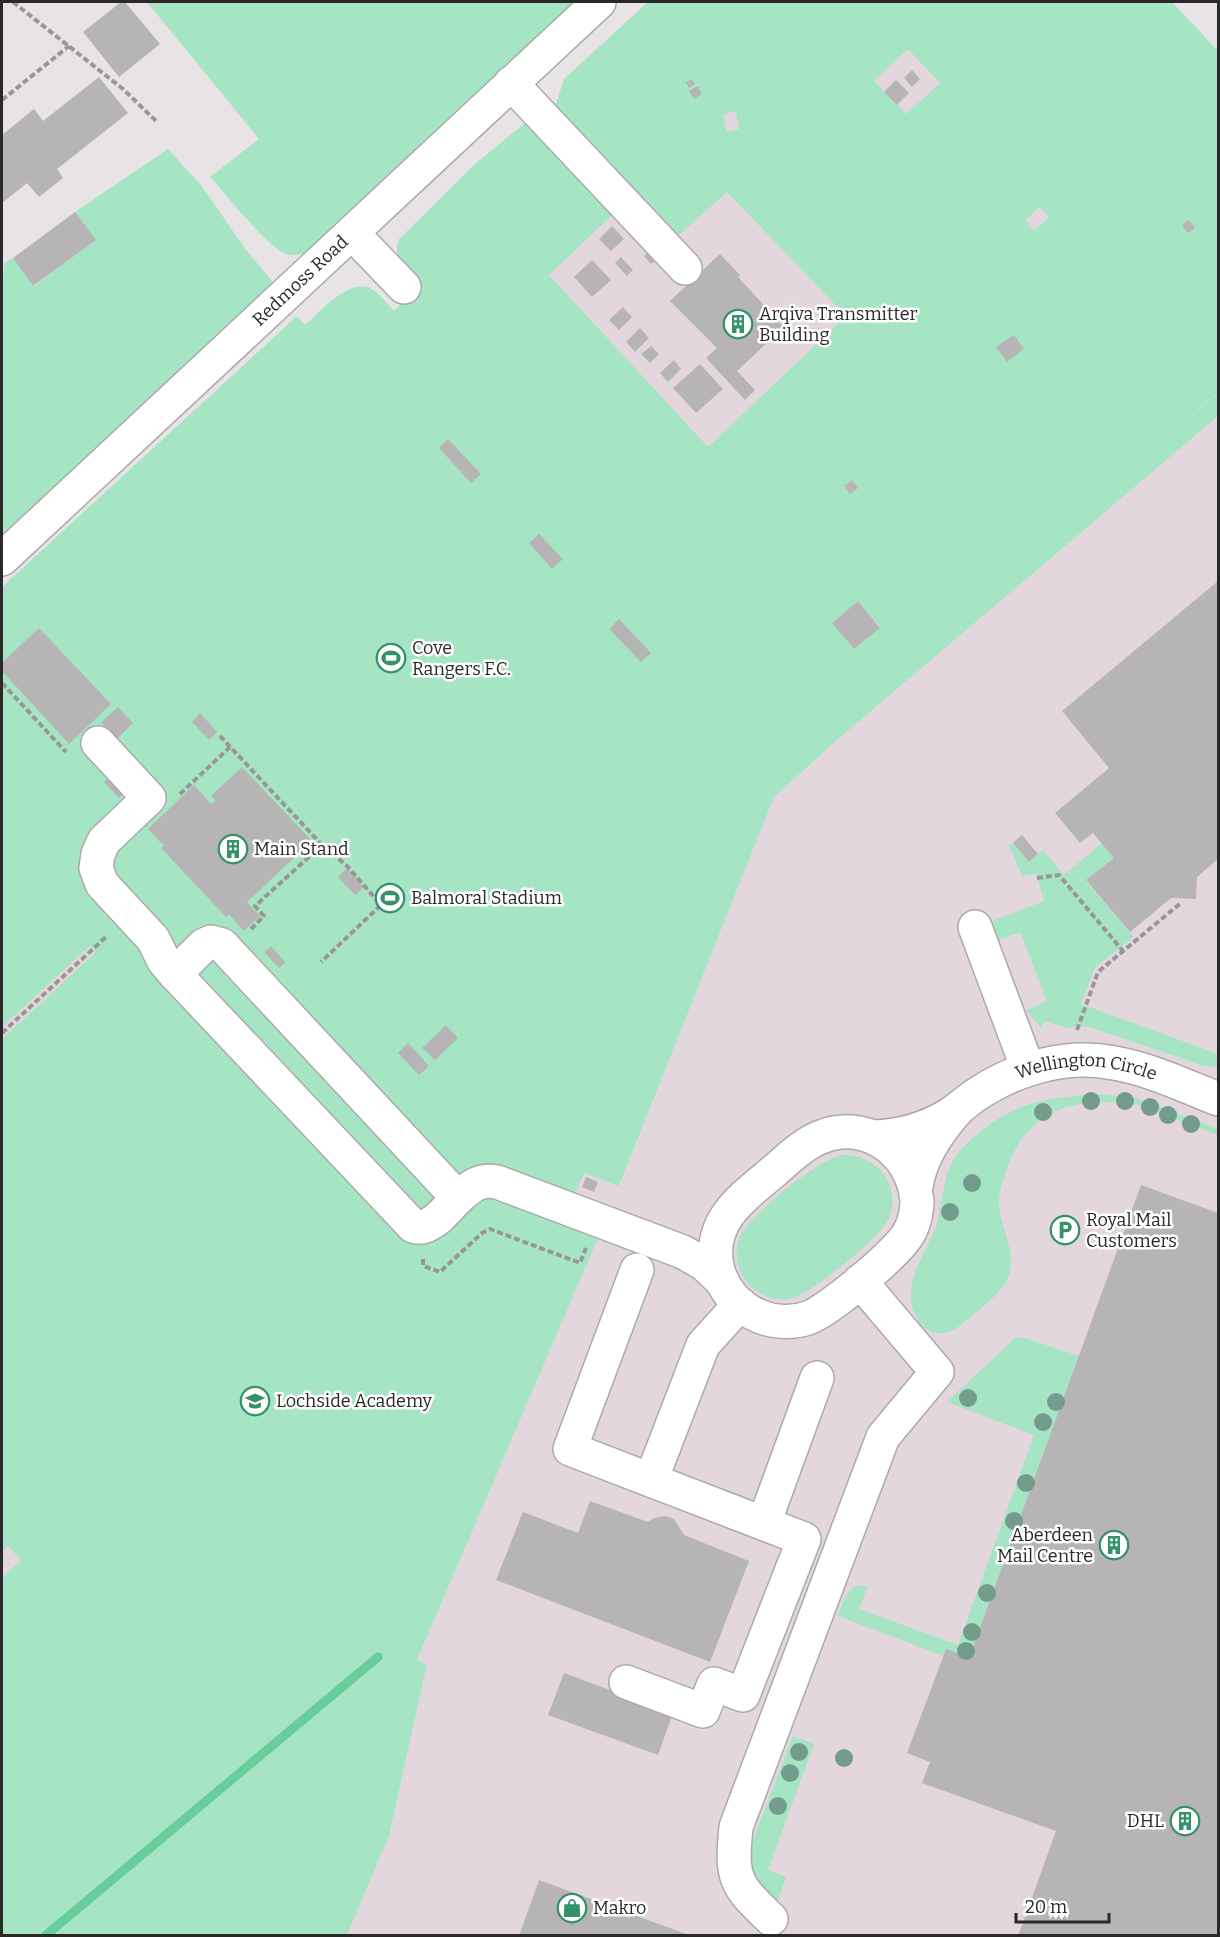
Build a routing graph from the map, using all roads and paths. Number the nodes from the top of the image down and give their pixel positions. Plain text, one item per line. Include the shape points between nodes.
1 (13, 2) edge
2 (599, 2) edge
3 (69, 46) junction
4 (511, 83) junction
5 (2, 100) edge
6 (156, 121) dead end
7 (352, 233) junction
8 (685, 268) dead end
9 (404, 287) dead end
10 (2, 559) edge
11 (220, 736) dead end
12 (98, 743) dead end
13 (230, 747) junction
14 (179, 795) dead end
15 (322, 844) junction
16 (1037, 878) dead end
17 (1182, 902) dead end
18 (130, 914) junction
19 (975, 927) dead end
20 (249, 931) dead end
21 (1123, 951) junction
22 (321, 962) dead end
23 (175, 974) junction
24 (2, 1033) edge
25 (1065, 1062) junction
26 (1028, 1069) junction
27 (1218, 1098) edge
28 (959, 1108) junction
29 (874, 1137) junction
30 (915, 1188) junction
31 (458, 1198) junction
32 (422, 1228) junction
33 (720, 1228) junction
34 (587, 1246) dead end
35 (668, 1246) junction
36 (637, 1270) dead end
37 (860, 1281) junction
38 (731, 1292) junction
39 (817, 1378) dead end
40 (651, 1480) junction
41 (764, 1524) junction
42 (626, 1682) dead end
43 (771, 1919) dead end

1 - 3 path
2 - 4 street, Redmoss Road
3 - 5 path
3 - 6 path
4 - 7 street, Redmoss Road
4 - 8 street
7 - 9 street
7 - 10 street, Redmoss Road
11 - 13 path
12 - 18 street via 149,798 104,841 96,861 102,884
13 - 14 path
13 - 15 path
15 - 20 path via 255,906 264,916
15 - 22 path via 381,905
16 - 21 path via 1059,875
17 - 21 path
18 - 23 street via 153,939
18 - 24 path
19 - 26 street
21 - 25 path via 1098,972
23 - 31 street via 206,944 222,945
23 - 32 street via 413,1226
25 - 26 street, Wellington Circle
25 - 27 street, Wellington Circle via 1113,1063 1143,1070
26 - 28 street, Wellington Circle via 990,1086
28 - 29 street, Wellington Circle via 922,1128
28 - 30 street, Wellington Circle via 930,1147
29 - 30 street via 901,1158
29 - 33 street via 841,1132 811,1142 739,1199
30 - 37 street via 916,1210 910,1232 898,1248
31 - 32 street
31 - 35 street via 476,1183 497,1182
32 - 34 path via 423,1266 438,1272 490,1229 580,1263
33 - 35 street via 703,1239
33 - 38 street via 717,1264
35 - 38 street via 704,1264
36 - 40 street via 570,1449
37 - 38 street via 828,1308 795,1321 760,1317
37 - 43 street via 937,1372 883,1437 736,1827 733,1866 737,1879 749,1899
38 - 40 street via 704,1344
39 - 41 street
40 - 41 street
41 - 42 street via 804,1539 743,1695 714,1684 703,1711

